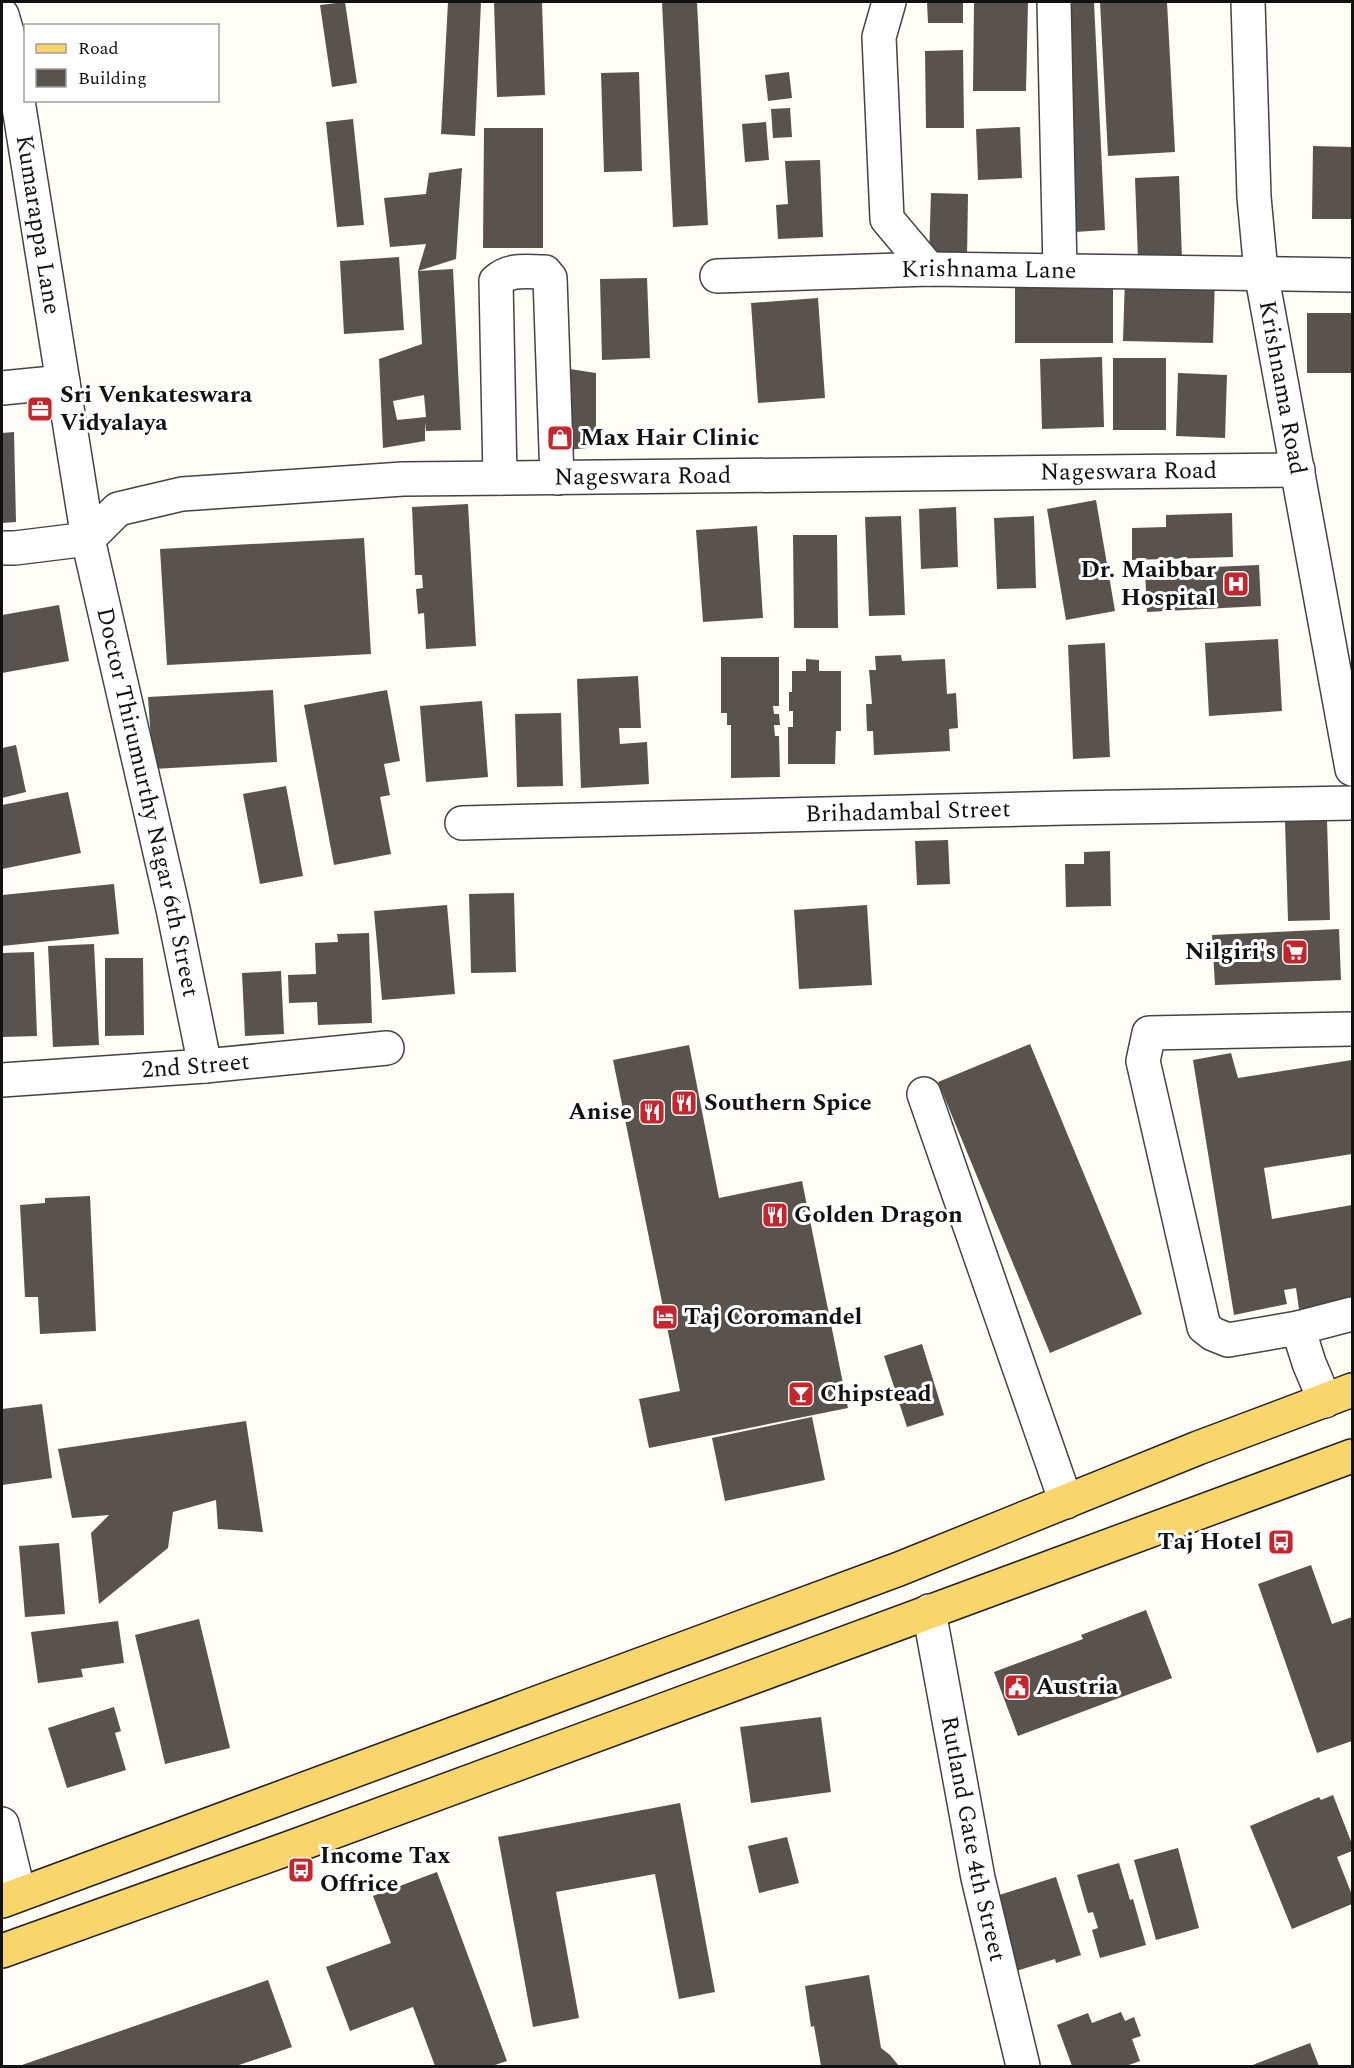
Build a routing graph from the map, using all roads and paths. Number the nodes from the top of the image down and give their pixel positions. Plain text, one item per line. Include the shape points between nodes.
1 (889, 2) edge
2 (1054, 2) edge
3 (1248, 2) edge
4 (3, 27) edge
5 (929, 269) junction
6 (1060, 270) junction
7 (1261, 272) junction
8 (1353, 274) edge
9 (717, 276) dead end
10 (63, 382) junction
11 (2, 388) edge
12 (1298, 470) junction
13 (500, 478) junction
14 (556, 478) junction
15 (88, 538) junction
16 (2, 548) edge
17 (1353, 769) edge
18 (1353, 803) edge
19 (462, 823) dead end
20 (1353, 1029) edge
21 (387, 1048) dead end
22 (205, 1066) junction
23 (2, 1080) edge
24 (924, 1094) dead end
25 (1353, 1314) edge
26 (1298, 1328) junction
27 (1339, 1395) edge
28 (1353, 1456) edge
29 (1066, 1502) junction
30 (929, 1611) junction
31 (2, 1824) edge
32 (10, 1898) edge
33 (2, 1951) edge
34 (1023, 2067) edge

1 - 5 street via 879,37 887,219
2 - 6 street
3 - 7 street, Krishnama Road via 1254,197
4 - 10 street, Kumarappa Lane
5 - 6 street, Krishnama Lane
5 - 9 street, Krishnama Lane
6 - 7 street, Krishnama Lane
7 - 8 street, Krishnama Lane
7 - 12 street, Krishnama Road
10 - 11 street
10 - 15 street, Kumarappa Lane
12 - 14 street, Nageswara Road
12 - 17 street, Krishnama Road
13 - 14 street, Nageswara Road
13 - 14 street via 496,281 505,273 545,272 550,278
13 - 15 street, Nageswara Road via 403,479 182,495 118,509
15 - 16 street
15 - 22 street, Doctor Thirumurthy Nagar 6th Street via 174,909
18 - 19 street, Brihadambal Street
20 - 26 street via 1149,1033 1143,1061 1204,1327 1228,1340
21 - 22 street, 2nd Street
22 - 23 street, 2nd Street
24 - 29 street
25 - 26 street
26 - 27 street via 1309,1364
27 - 29 main road
28 - 30 main road
29 - 32 main road via 877,1577
30 - 33 main road
30 - 34 street, Rutland Gate 4th Street via 978,1878
31 - 32 street

